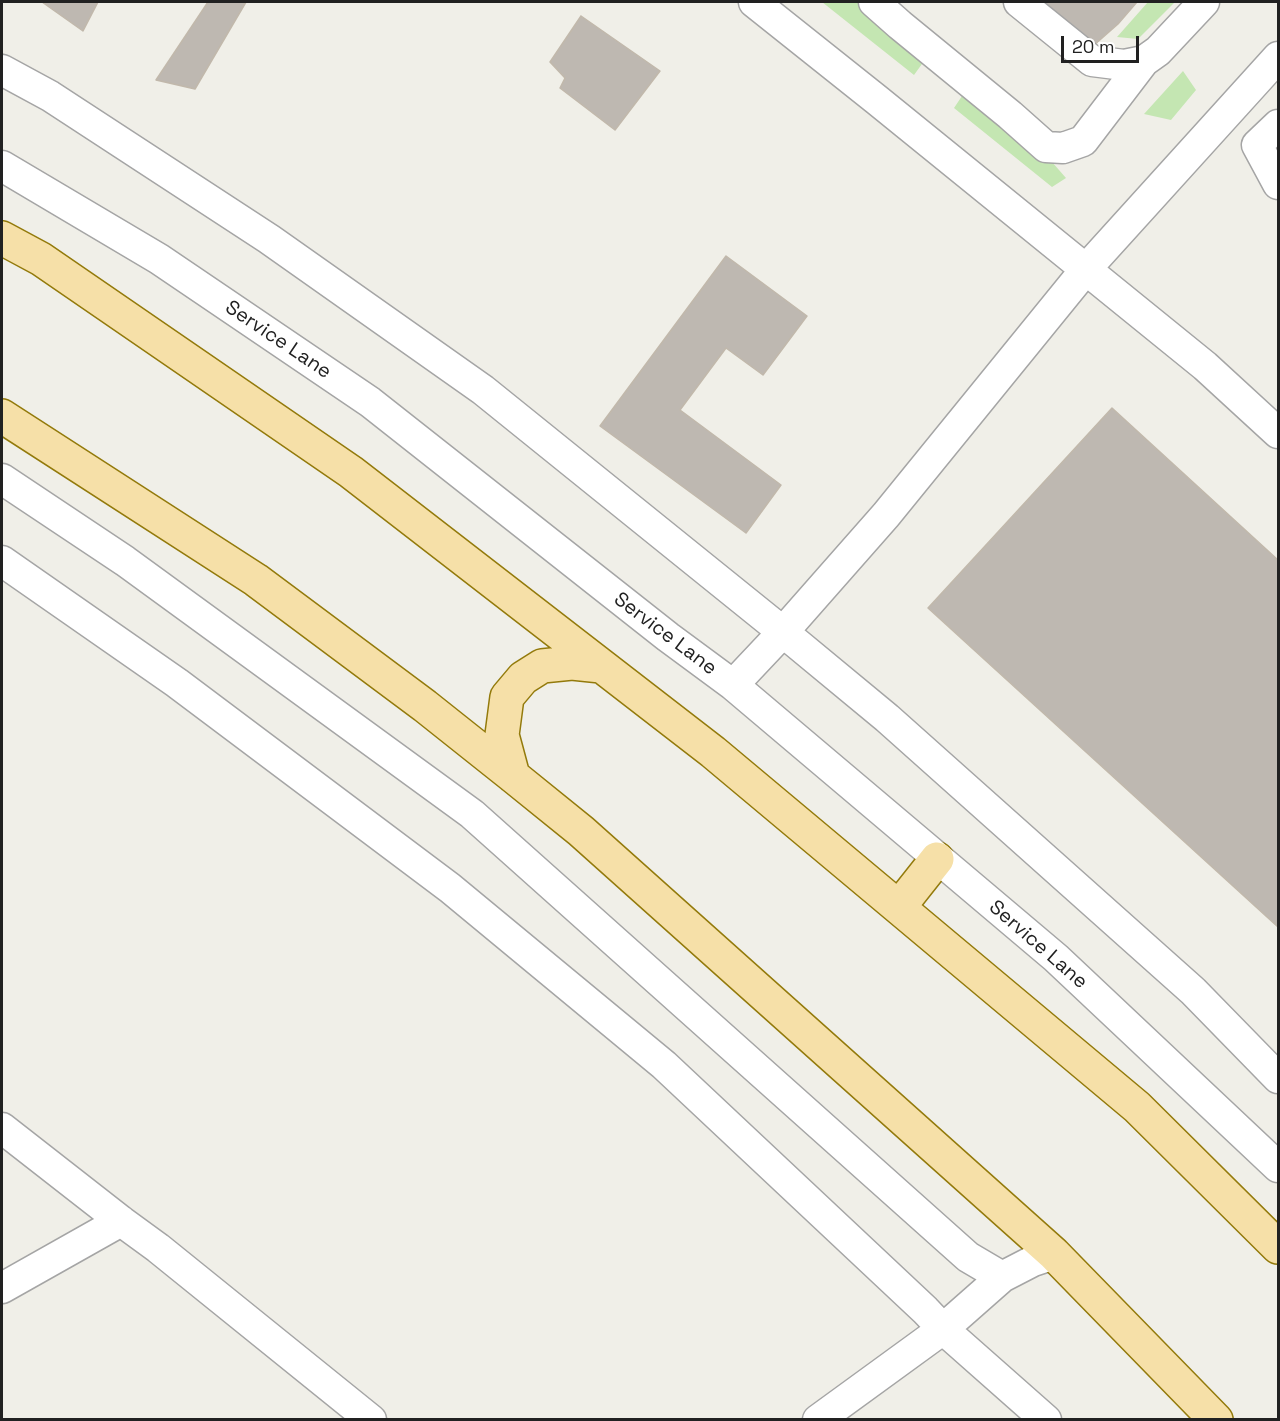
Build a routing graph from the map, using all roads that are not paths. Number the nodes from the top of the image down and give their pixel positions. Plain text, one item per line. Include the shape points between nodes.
1 (754, 2) edge
2 (874, 2) edge
3 (1019, 2) edge
4 (1204, 2) edge
5 (1278, 57) edge
6 (1144, 62) junction
7 (2, 70) edge
8 (1278, 125) edge
9 (2, 166) edge
10 (1278, 184) edge
11 (2, 238) edge
12 (1086, 269) junction
13 (2, 416) edge
14 (1278, 432) edge
15 (2, 479) edge
16 (2, 561) edge
17 (783, 632) junction
18 (601, 666) junction
19 (733, 685) junction
20 (513, 776) junction
21 (937, 859) junction
22 (899, 907) junction
23 (1278, 1078) edge
24 (2, 1128) edge
25 (1278, 1167) edge
26 (121, 1221) junction
27 (1278, 1247) edge
28 (1054, 1254) junction
29 (1002, 1277) junction
30 (2, 1288) edge
31 (943, 1329) junction
32 (371, 1419) edge
33 (818, 1419) edge
34 (1046, 1419) edge
35 (1216, 1419) edge

1 - 12 street
2 - 6 street via 1046,147 1063,148 1083,141
3 - 6 street via 1092,62
4 - 6 street
5 - 12 street
7 - 17 street via 50,96 269,239 483,390
8 - 10 street via 1257,145
9 - 19 street, Service Lane via 159,259 370,402
11 - 18 main road via 41,259 351,472
12 - 14 street via 1205,366
12 - 17 street via 886,515
13 - 20 main road via 256,580
15 - 29 street via 125,561 472,814 968,1257
16 - 31 street via 177,683 450,888 664,1065
17 - 19 street
17 - 23 street via 887,718 1193,991
18 - 20 main road via 542,666 523,678 507,697 502,735
18 - 22 main road via 713,752
19 - 21 street, Service Lane
20 - 28 main road via 581,831
21 - 22 main road
21 - 25 street, Service Lane via 1056,958
22 - 27 main road via 1137,1107
24 - 26 street
26 - 30 street
26 - 32 street
28 - 29 street
28 - 35 main road
29 - 31 street
31 - 33 street
31 - 34 street

